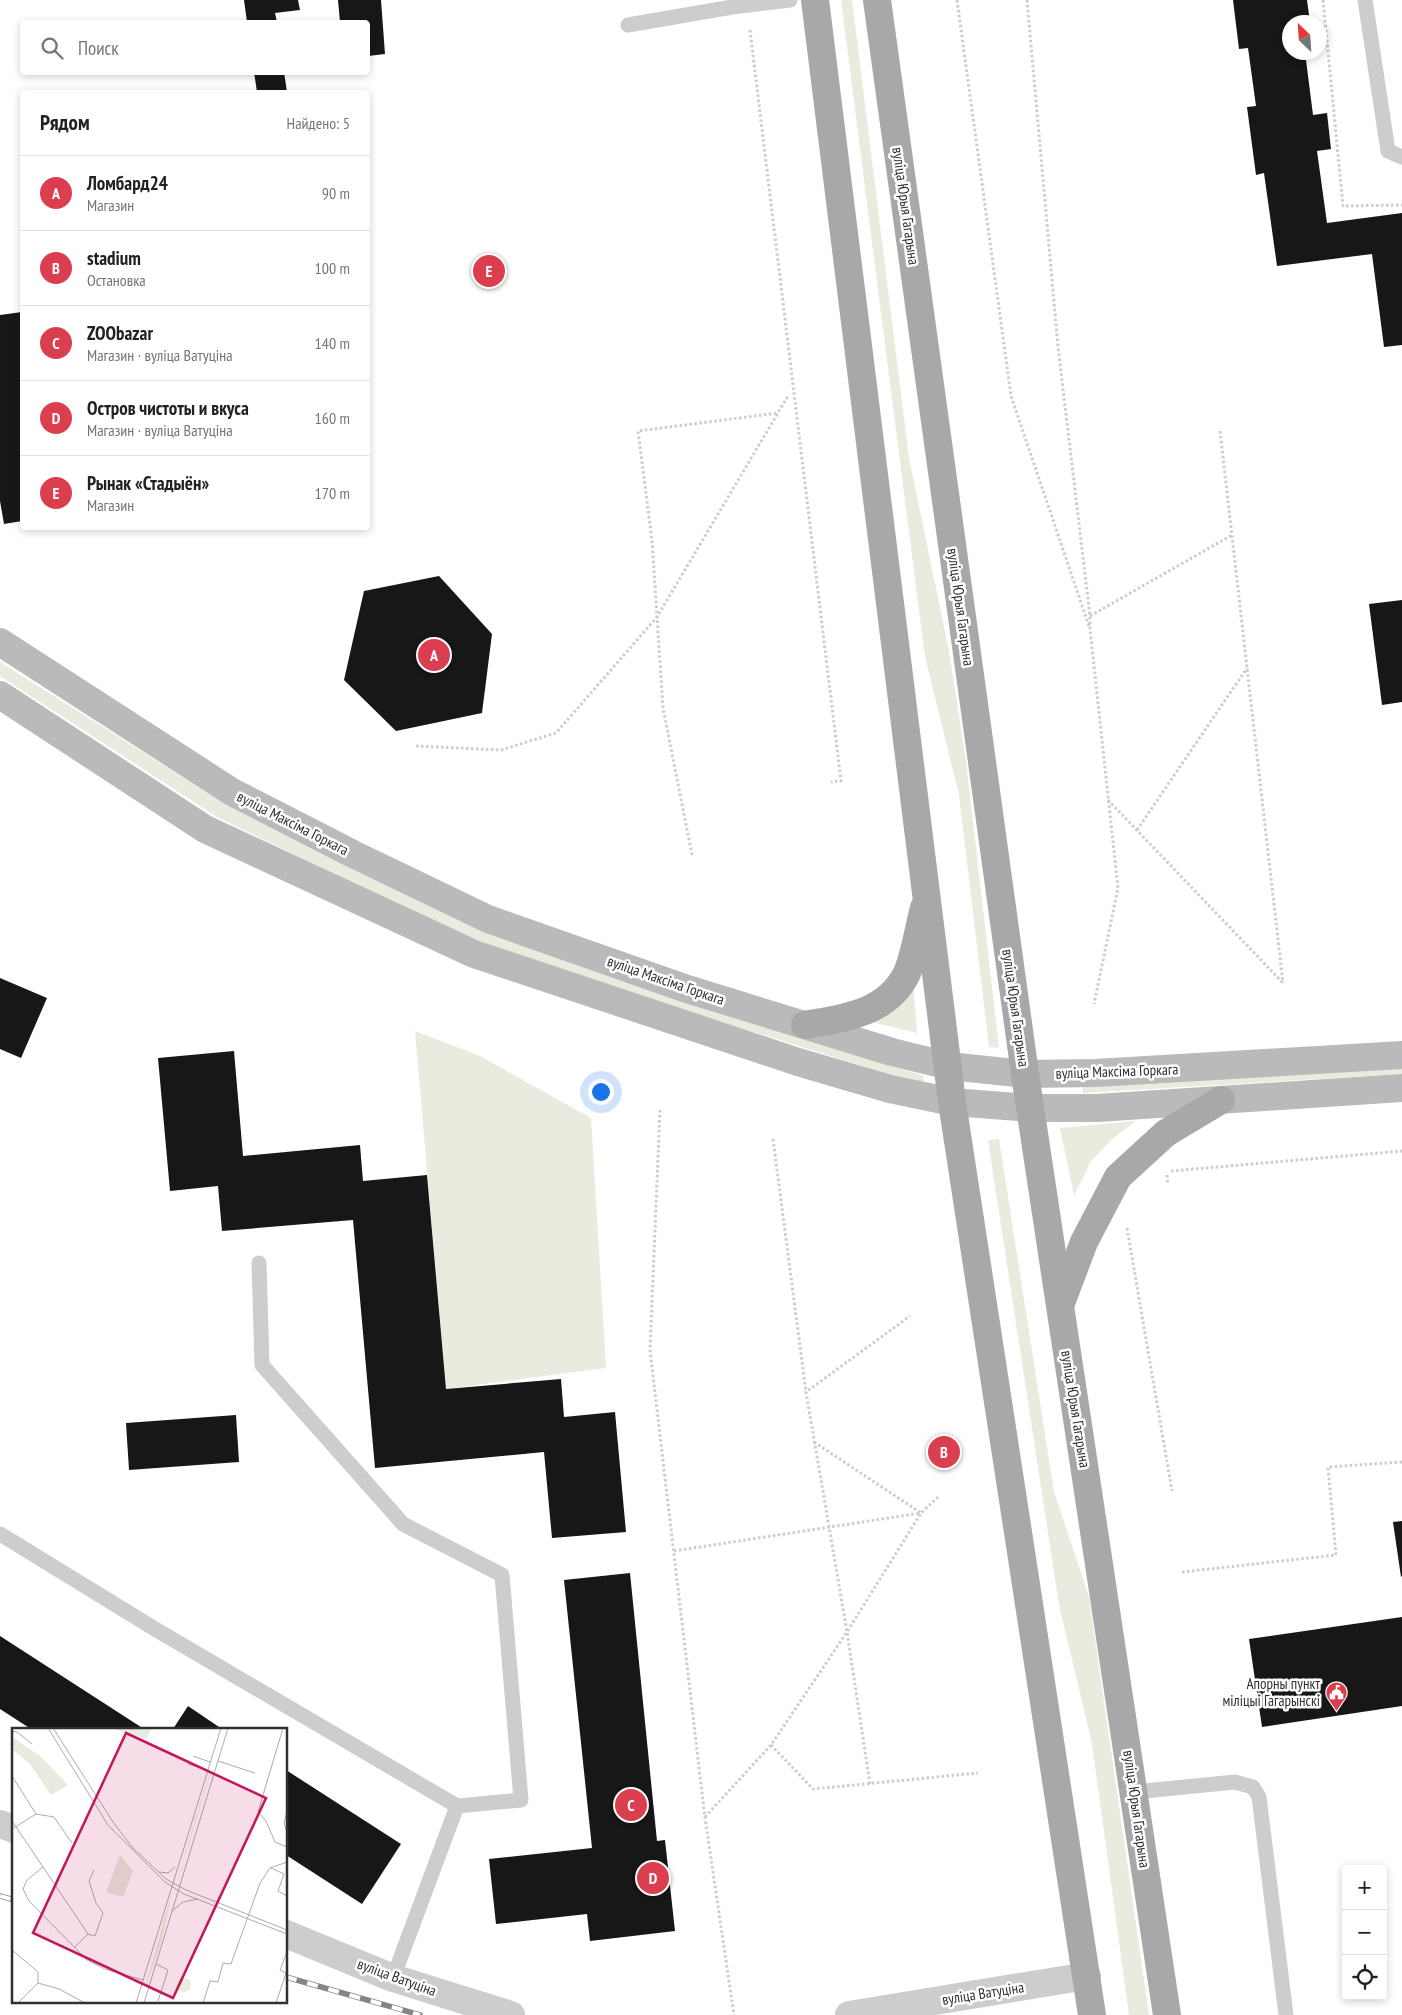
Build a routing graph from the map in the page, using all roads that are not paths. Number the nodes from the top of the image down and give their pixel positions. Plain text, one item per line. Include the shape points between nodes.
1 (790, 0) edge
2 (815, 0) edge
3 (877, 0) edge
4 (1365, 0) edge
5 (628, 25) dead end
6 (1402, 157) edge
7 (0, 642) edge
8 (0, 696) edge
9 (927, 896) junction
10 (805, 1025) junction
11 (1402, 1055) edge
12 (949, 1066) junction
13 (1025, 1074) junction
14 (1402, 1088) edge
15 (1221, 1100) junction
16 (952, 1102) junction
17 (1030, 1108) junction
18 (259, 1263) dead end
19 (1061, 1305) junction
20 (0, 1534) edge
21 (1134, 1792) junction
22 (458, 1806) junction
23 (0, 1824) edge
24 (12, 1828) edge
25 (288, 1935) edge
26 (1086, 1976) junction
27 (392, 1978) junction
28 (511, 2015) edge
29 (849, 2015) edge
30 (1092, 2015) edge
31 (1167, 2015) edge
32 (1286, 2015) edge

1 - 5 lane
2 - 9 main road
3 - 13 main road, вуліца Юрыя Гагарына
4 - 6 lane via 1388,151
7 - 10 street, вуліца Максіма Горкага via 232,792 471,911 687,989
8 - 16 street via 205,829 474,954 798,1062 890,1089
9 - 10 main road via 906,975 886,1000 858,1015
9 - 12 main road
10 - 12 street, вуліца Максіма Горкага
11 - 13 street, вуліца Максіма Горкага via 1095,1073
12 - 13 street, вуліца Максіма Горкага
12 - 16 main road
13 - 17 main road, вуліца Юрыя Гагарына
14 - 15 street
15 - 17 street via 1097,1108
15 - 19 main road via 1166,1133 1118,1177 1084,1242
16 - 17 street
16 - 26 main road
17 - 19 main road, вуліца Юрыя Гагарына
18 - 22 lane via 262,1365 403,1524 502,1575 521,1800
19 - 21 main road, вуліца Юрыя Гагарына
20 - 22 lane via 155,1630
21 - 31 main road, вуліца Юрыя Гагарына
21 - 32 lane via 1235,1782 1253,1786 1259,1797
22 - 27 lane
23 - 24 street
25 - 27 street, вуліца Ватуціна
26 - 29 street, вуліца Ватуціна
26 - 30 main road
27 - 28 street, вуліца Ватуціна

